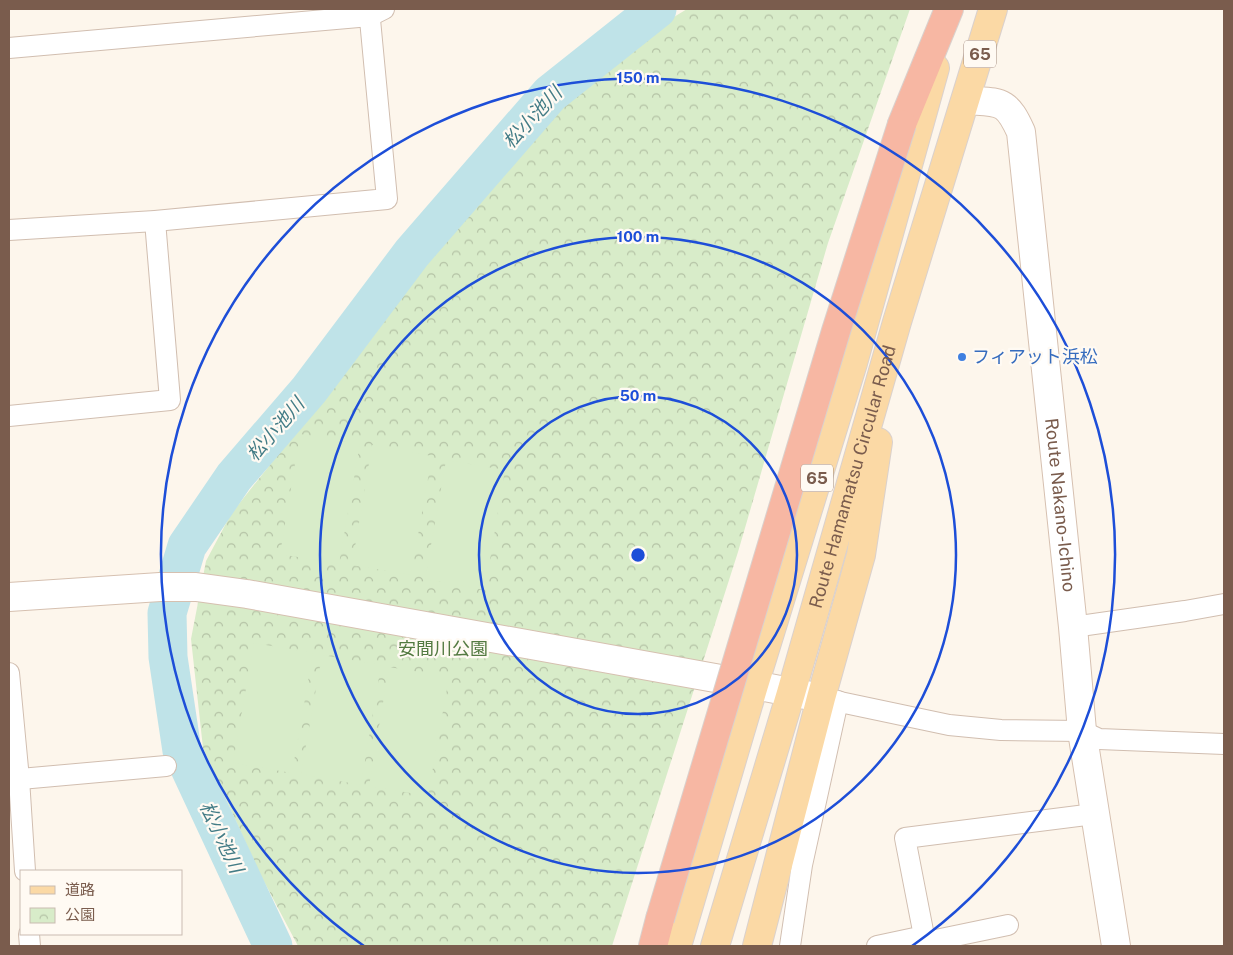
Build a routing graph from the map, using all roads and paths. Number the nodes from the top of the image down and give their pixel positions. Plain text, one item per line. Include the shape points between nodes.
1 (950, 9) edge
2 (993, 9) edge
3 (375, 11) edge
4 (9, 48) edge
5 (966, 100) junction
6 (154, 221) junction
7 (9, 230) edge
8 (897, 322) junction
9 (9, 416) edge
10 (9, 597) edge
11 (1224, 604) edge
12 (1072, 627) junction
13 (9, 673) edge
14 (754, 685) junction
15 (792, 693) junction
16 (829, 700) junction
17 (1082, 731) junction
18 (1224, 744) edge
19 (166, 766) dead end
20 (14, 779) edge
21 (1094, 814) junction
22 (25, 870) edge
23 (1008, 925) dead end
24 (924, 936) junction
25 (653, 946) edge
26 (677, 946) edge
27 (715, 946) edge
28 (757, 946) edge
29 (790, 946) edge
30 (877, 946) edge
31 (1116, 946) edge

1 - 14 main road, Route Hamamatsu Circular Road / 65 via 853,363
1 - 25 highway, bridge via 902,124 836,330
2 - 5 main road, Route Hamamatsu Circular Road / 65
3 - 4 street
3 - 6 street via 387,199
5 - 8 main road, Route Hamamatsu Circular Road / 65
5 - 12 main road, Route Nakano-Ichino via 1000,103 1013,114 1022,132
6 - 7 street
6 - 9 street via 170,400
8 - 15 main road, Route Hamamatsu Circular Road / 65
8 - 16 main road, 65 via 861,556
10 - 14 main road via 196,587
11 - 12 street
12 - 17 main road, Route Nakano-Ichino
13 - 20 street
14 - 15 main road
14 - 26 main road, Route Hamamatsu Circular Road / 65
15 - 16 main road
15 - 27 main road, Route Hamamatsu Circular Road / 65
16 - 17 street via 949,725 1001,730
16 - 28 main road, 65
16 - 29 street
17 - 18 street via 1099,739
17 - 21 main road, Route Nakano-Ichino
19 - 20 street
20 - 22 street
21 - 24 street via 905,838
21 - 31 main road, Route Nakano-Ichino
23 - 24 street via 931,941
24 - 30 street

